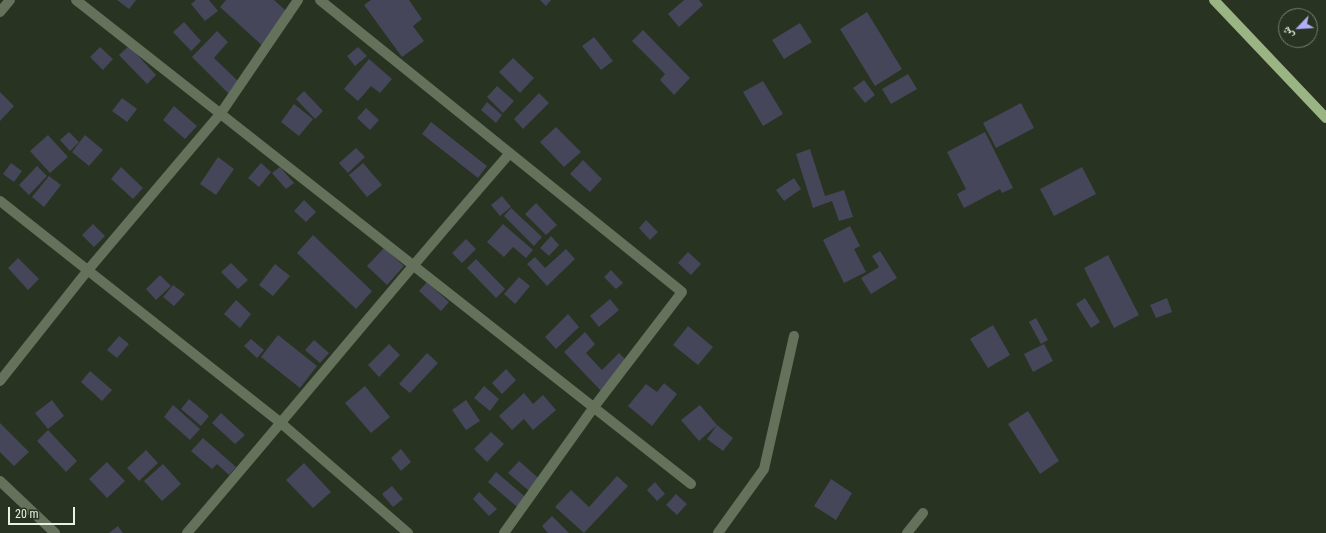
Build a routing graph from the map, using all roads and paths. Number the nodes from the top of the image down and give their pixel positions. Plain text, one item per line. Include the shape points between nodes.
1 (10, 0) edge
2 (76, 0) edge
3 (298, 0) edge
4 (320, 0) edge
5 (1214, 0) edge
6 (0, 12) edge
7 (221, 113) junction
8 (1326, 118) edge
9 (510, 153) junction
10 (0, 201) edge
11 (413, 264) junction
12 (88, 270) junction
13 (794, 336) dead end
14 (0, 381) edge
15 (594, 407) junction
16 (281, 423) junction
17 (0, 481) edge
18 (691, 484) dead end
19 (922, 513) dead end
20 (54, 533) edge
21 (187, 533) edge
22 (408, 533) edge
23 (504, 533) edge
24 (718, 533) edge
25 (907, 533) edge

1 - 6 street
2 - 7 street
3 - 7 street
4 - 9 street
5 - 8 main road
7 - 11 street
7 - 12 street
9 - 11 street
9 - 15 street via 682,292
10 - 12 street
11 - 15 street
11 - 16 street
12 - 14 street
12 - 16 street
13 - 24 street via 764,469
15 - 18 street
15 - 23 street
16 - 21 street
16 - 22 street
17 - 20 street
19 - 25 street

